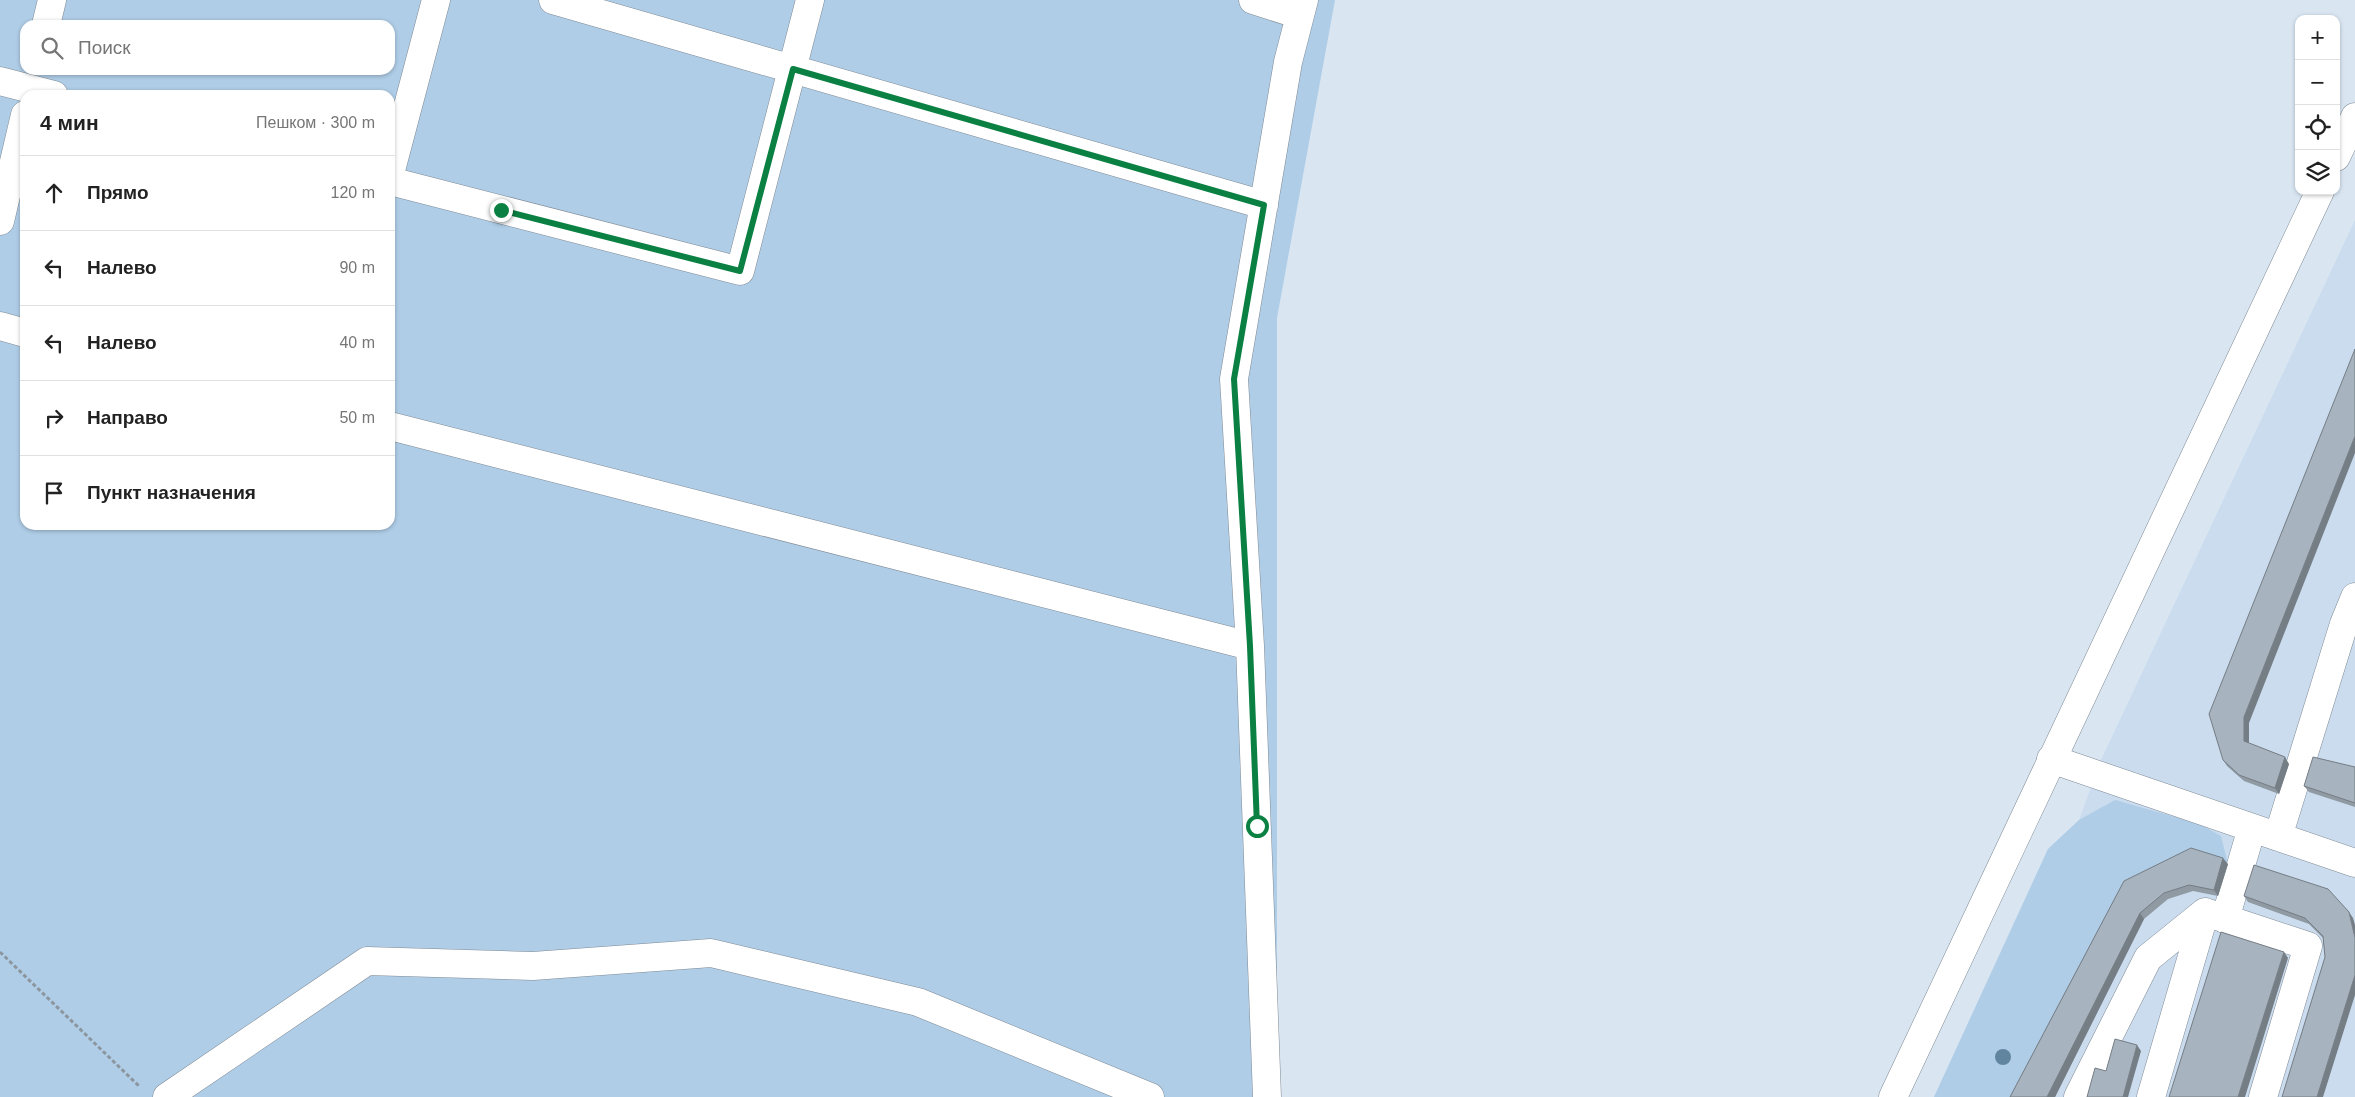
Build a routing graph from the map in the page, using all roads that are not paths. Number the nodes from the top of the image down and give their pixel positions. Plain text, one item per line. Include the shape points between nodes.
1 (52, 0) edge
2 (436, 0) edge
3 (553, 0) edge
4 (810, 0) edge
5 (1253, 0) edge
6 (1302, 7) edge
7 (47, 20) edge
8 (793, 69) junction
9 (0, 81) edge
10 (26, 90) edge
11 (2355, 117) edge
12 (20, 148) edge
13 (2339, 150) edge
14 (395, 155) edge
15 (395, 182) edge
16 (2318, 195) edge
17 (1264, 205) junction
18 (0, 221) edge
19 (0, 326) edge
20 (20, 331) edge
21 (395, 427) edge
22 (2355, 598) edge
23 (1250, 646) junction
24 (2051, 759) junction
25 (2252, 828) junction
26 (2278, 837) junction
27 (2355, 863) edge
28 (2215, 915) junction
29 (155, 1094) edge
30 (1150, 1097) edge
31 (1267, 1097) edge
32 (1893, 1097) edge
33 (2078, 1097) edge
34 (2151, 1097) edge
35 (2262, 1097) edge

1 - 7 main road
2 - 14 main road
3 - 8 main road
4 - 8 main road
5 - 6 main road
6 - 17 main road via 1288,62
8 - 15 main road via 740,271
8 - 17 main road
9 - 10 main road
11 - 13 main road
12 - 18 main road
16 - 24 main road
17 - 23 main road via 1234,379
19 - 20 main road
21 - 23 main road
22 - 26 main road
23 - 31 main road
24 - 25 main road
24 - 32 main road
25 - 26 main road
25 - 28 main road
26 - 27 main road
28 - 33 main road via 2148,958
28 - 34 main road
28 - 35 main road via 2308,946
29 - 30 main road via 367,961 532,966 711,954 918,1002

